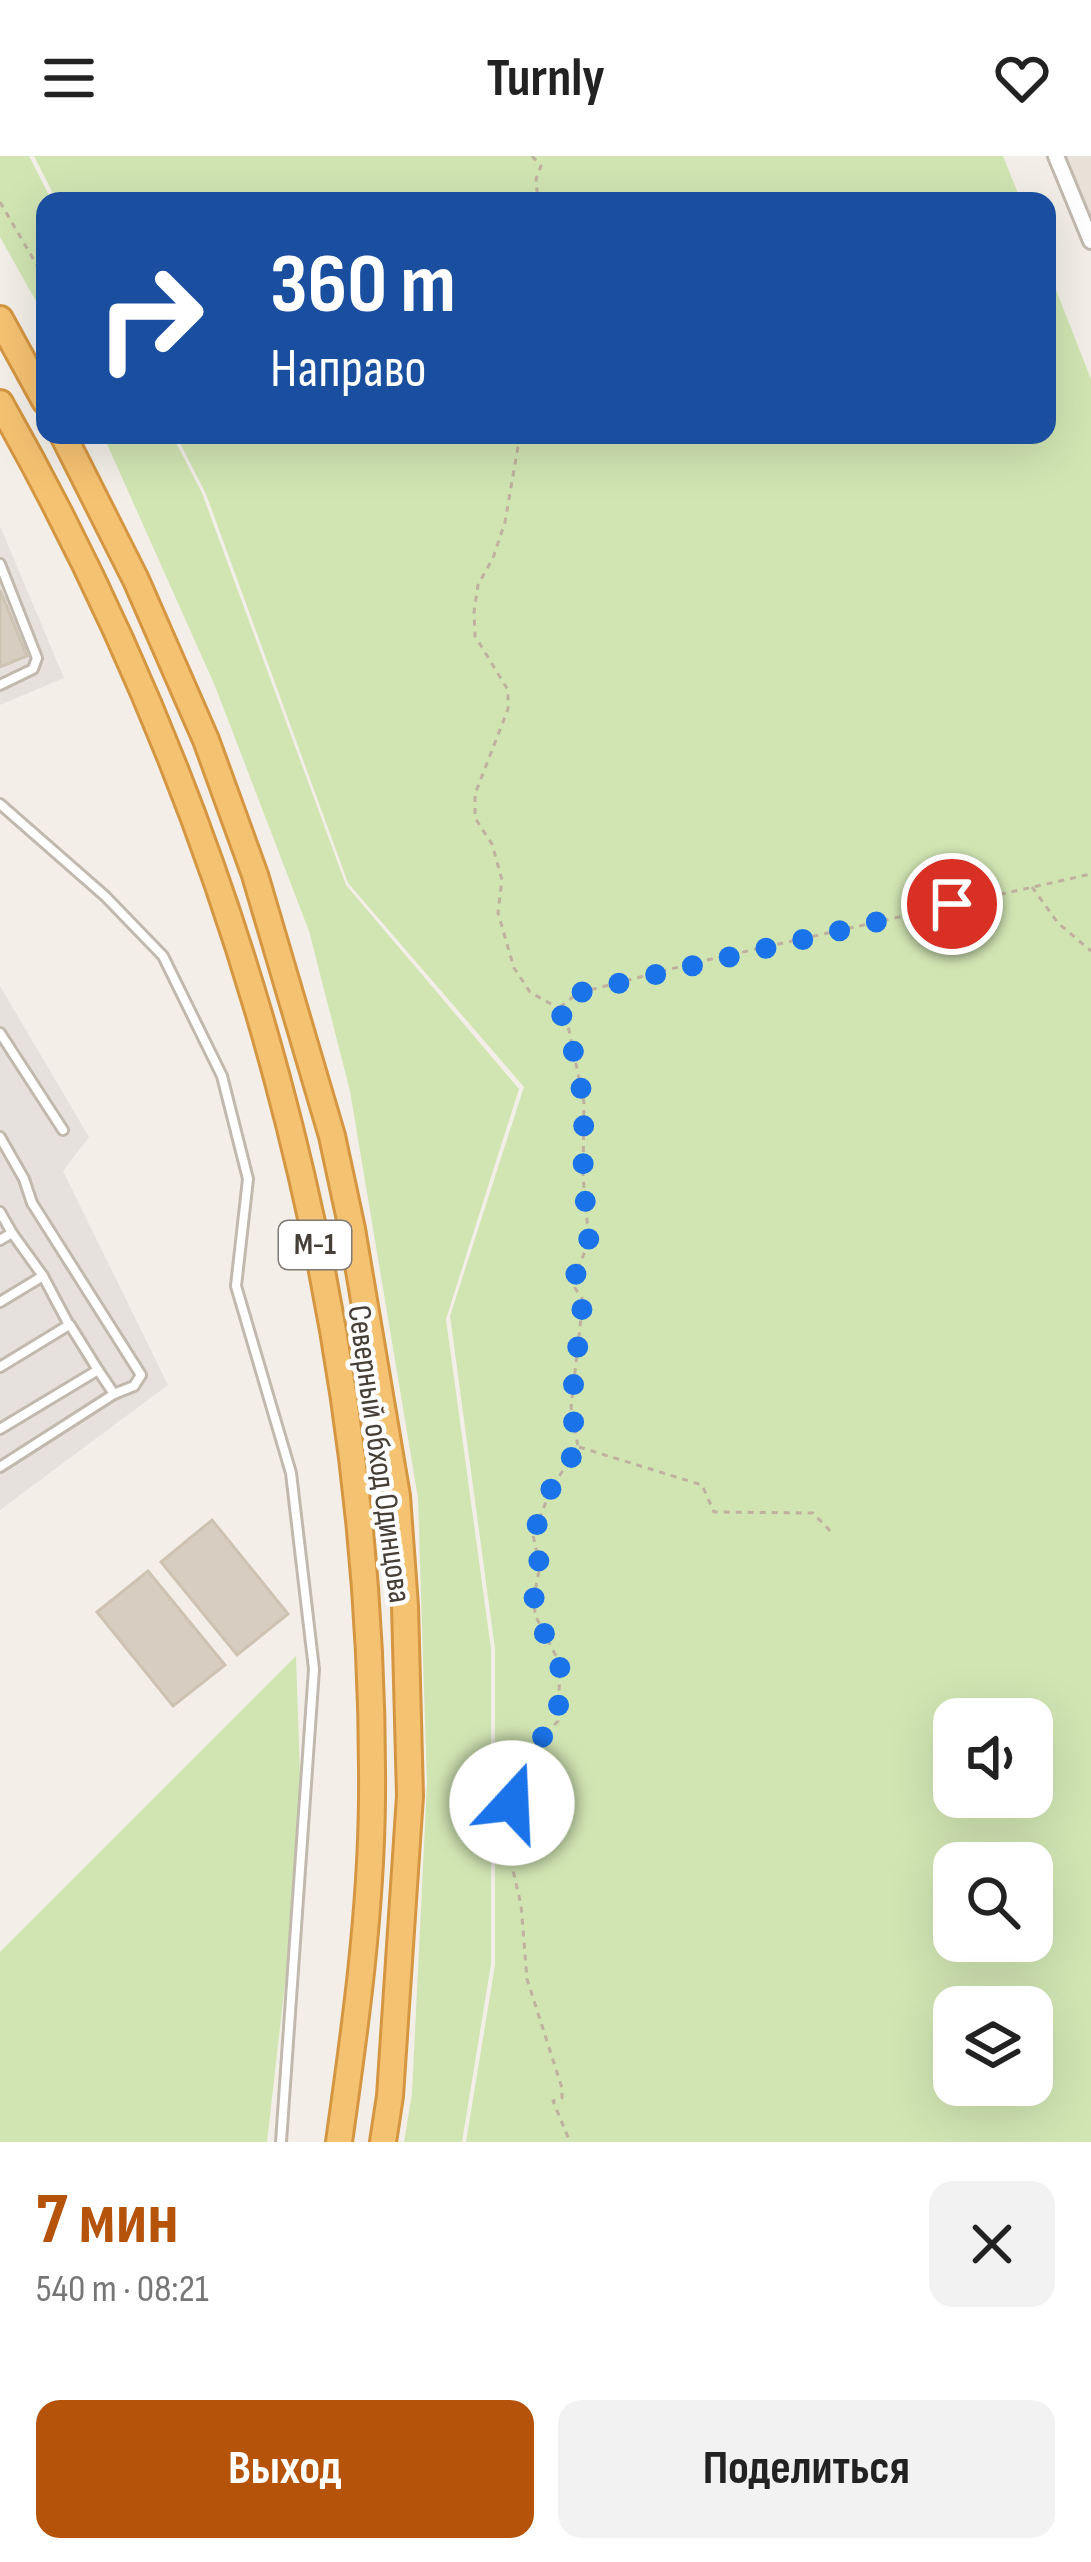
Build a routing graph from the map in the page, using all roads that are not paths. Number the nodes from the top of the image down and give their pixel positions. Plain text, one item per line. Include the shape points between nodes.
1 (1056, 156) edge
2 (1091, 241) edge
3 (0, 319) edge
4 (36, 385) edge
5 (0, 403) edge
6 (68, 444) edge
7 (0, 564) edge
8 (0, 685) edge
9 (0, 804) edge
10 (0, 1033) edge
11 (63, 1130) dead end
12 (0, 1137) edge
13 (0, 1212) edge
14 (12, 1233) junction
15 (0, 1240) edge
16 (43, 1276) junction
17 (0, 1302) edge
18 (70, 1325) junction
19 (0, 1366) edge
20 (98, 1370) junction
21 (114, 1394) junction
22 (0, 1429) edge
23 (0, 1467) edge
24 (281, 2142) edge
25 (339, 2142) edge
26 (383, 2142) edge

1 - 2 street
3 - 4 highway
5 - 25 highway, Северный обход Одинцова / М-1 via 101,596 178,772 260,1014 314,1238 368,1610 368,1901
6 - 26 highway, Северный обход Одинцова / М-1 via 206,740 294,1001 352,1229 398,1496 405,1606 410,1796
7 - 8 lane via 37,658 33,669
9 - 24 lane via 164,956 222,1076 248,1179 236,1286 291,1473 314,1669
10 - 11 lane
12 - 21 lane via 32,1203 141,1375
13 - 14 lane
14 - 15 lane
14 - 16 lane
16 - 17 lane
16 - 18 lane
18 - 19 lane
18 - 20 lane
20 - 21 lane
20 - 22 lane
21 - 23 lane

